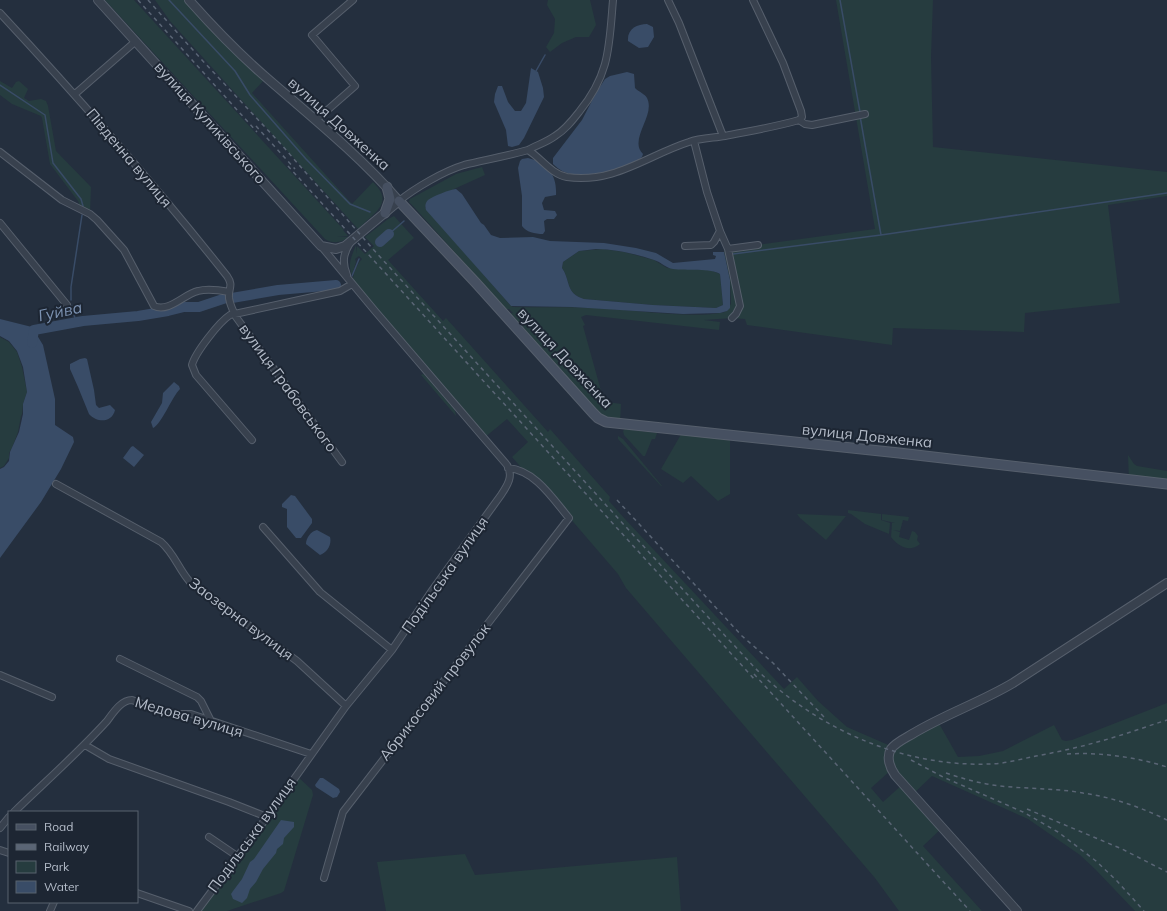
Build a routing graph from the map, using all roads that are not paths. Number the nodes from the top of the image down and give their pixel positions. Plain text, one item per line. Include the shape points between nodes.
1 (98, 0) edge
2 (189, 0) edge
3 (353, 0) edge
4 (613, 0) edge
5 (668, 0) edge
6 (753, 0) edge
7 (0, 13) edge
8 (136, 41) junction
9 (75, 94) junction
10 (861, 115) dead end
11 (316, 120) junction
12 (799, 120) junction
13 (723, 136) junction
14 (694, 141) junction
15 (528, 150) junction
16 (0, 152) edge
17 (387, 187) junction
18 (399, 201) junction
19 (407, 209) junction
20 (385, 213) junction
21 (0, 223) edge
22 (720, 231) junction
23 (350, 243) junction
24 (758, 245) dead end
25 (321, 246) junction
26 (685, 246) dead end
27 (728, 249) junction
28 (350, 282) junction
29 (229, 292) junction
30 (67, 305) dead end
31 (234, 314) junction
32 (732, 318) dead end
33 (252, 440) dead end
34 (342, 462) dead end
35 (508, 468) junction
36 (56, 484) dead end
37 (1167, 484) edge
38 (263, 527) dead end
39 (1167, 582) edge
40 (392, 650) junction
41 (120, 659) dead end
42 (0, 674) edge
43 (52, 697) dead end
44 (346, 706) junction
45 (211, 721) junction
46 (85, 745) junction
47 (311, 754) junction
48 (15, 811) edge
49 (267, 817) junction
50 (8, 818) edge
51 (0, 828) edge
52 (209, 837) dead end
53 (237, 856) junction
54 (324, 878) dead end
55 (138, 893) edge
56 (189, 911) edge
57 (197, 911) edge
58 (1017, 911) edge

1 - 8 street, вулиця Куликівського
2 - 11 street, вулиця Довженка via 266,78
3 - 11 street via 312,35 355,86
4 - 15 street via 609,50 595,88 582,108 559,134
5 - 13 street
6 - 12 street via 783,63 801,110 802,116
7 - 9 street, Південна вулиця
8 - 9 street
8 - 25 street, вулиця Куликівського
9 - 29 street, Південна вулиця via 188,226 227,276 231,285
10 - 12 street via 812,125
11 - 17 street, вулиця Довженка
12 - 13 street
13 - 14 street
14 - 15 street via 622,171 589,177 567,177 557,174
14 - 22 street
15 - 18 street via 450,170
16 - 29 street via 62,200 97,220 124,250 150,301 156,307 171,304 199,290
17 - 18 street, вулиця Довженка
17 - 20 main road via 390,199
18 - 19 main road, вулиця Довженка
18 - 20 street
19 - 20 main road via 394,209
19 - 37 main road, вулиця Довженка via 593,413 606,422
20 - 23 street
21 - 30 street
22 - 26 street via 712,244
22 - 27 street
23 - 25 street via 336,249
23 - 28 street via 344,262
24 - 27 street
25 - 28 street
27 - 32 street via 740,306
28 - 31 street via 340,291
28 - 35 street
29 - 31 street, Південна вулиця
31 - 33 street via 228,316 217,327 192,365 202,382
31 - 34 street, вулиця Грабовського
35 - 40 street, Подільська вулиця via 510,477 507,486
35 - 54 street, Абрикосовий провулок via 521,470 536,480 569,518 343,812
36 - 44 street, Заозерна вулиця via 161,542 190,582 297,661
38 - 40 street via 320,592
39 - 58 street via 1014,683 937,720 898,743 890,751 889,762 895,775
40 - 44 street, Подільська вулиця
41 - 45 street via 196,697 201,701
42 - 43 street
44 - 47 street, Подільська вулиця
45 - 46 street, Медова вулиця via 191,714 161,711 129,700 118,707
45 - 47 street, Медова вулиця
46 - 48 street, Медова вулиця
46 - 49 street via 109,759
47 - 49 street, Подільська вулиця
49 - 53 street, Подільська вулиця
50 - 51 street
52 - 53 street
53 - 57 street, Подільська вулиця
55 - 56 street

